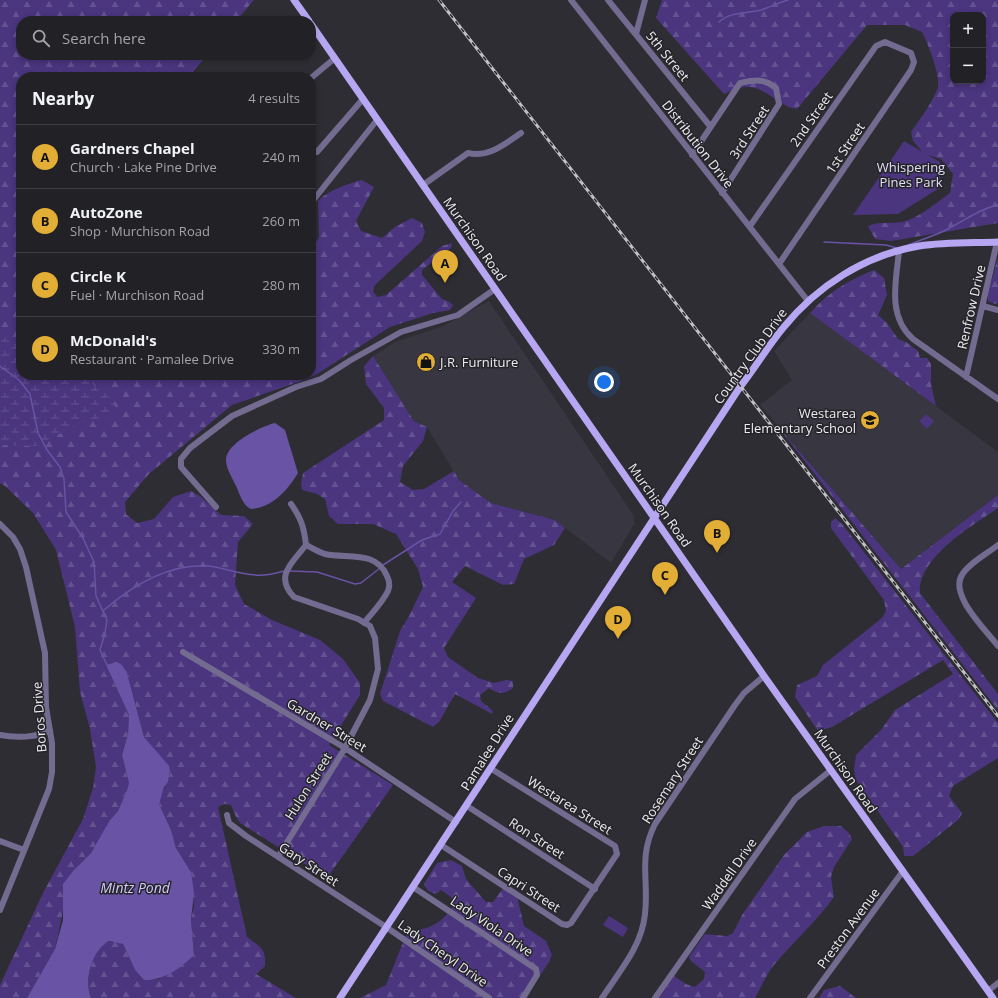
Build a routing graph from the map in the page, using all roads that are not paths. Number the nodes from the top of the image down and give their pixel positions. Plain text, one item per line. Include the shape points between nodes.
1 (294, 0) edge
2 (571, 0) edge
3 (608, 0) edge
4 (645, 0) edge
5 (305, 16) edge
6 (316, 31) edge
7 (636, 34) junction
8 (899, 48) joint
9 (335, 58) junction
10 (316, 74) edge
11 (363, 99) junction
12 (377, 120) junction
13 (710, 126) junction
14 (521, 133) dead end
15 (316, 151) edge
16 (692, 155) junction
17 (423, 186) junction
18 (722, 193) junction
19 (316, 198) edge
20 (750, 226) junction
21 (998, 242) edge
22 (899, 251) junction
23 (779, 264) junction
24 (495, 289) junction
25 (808, 301) junction
26 (982, 306) junction
27 (998, 310) edge
28 (966, 377) junction
29 (998, 399) edge
30 (291, 504) dead end
31 (216, 507) dead end
32 (655, 518) junction
33 (0, 524) edge
34 (306, 544) junction
35 (998, 545) edge
36 (364, 623) junction
37 (998, 646) edge
38 (183, 652) dead end
39 (764, 676) junction
40 (50, 730) junction
41 (0, 735) edge
42 (345, 748) junction
43 (490, 768) junction
44 (831, 770) junction
45 (467, 806) junction
46 (227, 815) dead end
47 (456, 822) junction
48 (0, 840) edge
49 (441, 845) junction
50 (24, 850) junction
51 (278, 857) junction
52 (903, 871) junction
53 (413, 887) junction
54 (594, 889) junction
55 (0, 910) edge
56 (386, 927) junction
57 (998, 983) edge
58 (988, 991) junction
59 (524, 996) edge
60 (340, 998) edge
61 (489, 998) edge
62 (602, 998) edge
63 (655, 998) edge
64 (810, 998) edge
65 (993, 998) edge

1 - 5 main road
2 - 16 street, Distribution Drive
3 - 7 street, 5th Street
4 - 7 street
6 - 9 main road, Murchison Road
7 - 13 street, 5th Street
8 - 20 street, 2nd Street via 885,42 876,46
8 - 23 street, 1st Street via 911,53 914,62 911,70
9 - 10 street
9 - 11 main road, Murchison Road
11 - 12 main road, Murchison Road
11 - 15 street via 318,152
12 - 17 main road, Murchison Road
12 - 19 street
13 - 16 street
13 - 18 street, 3rd Street via 740,83 758,79 776,88 779,104
14 - 17 street via 491,152 468,153
16 - 18 street, Distribution Drive
17 - 24 main road, Murchison Road
18 - 20 street, Distribution Drive
20 - 23 street, Distribution Drive
21 - 22 main road, Country Club Drive via 920,246
21 - 26 street, Renfrow Drive
22 - 25 main road, Country Club Drive via 856,267
22 - 28 street via 895,302 899,322 913,339
23 - 25 street, Distribution Drive
24 - 31 street via 458,315 401,332 322,379 232,416 190,448 181,459 181,467
24 - 32 main road, Murchison Road
25 - 32 main road, Country Club Drive via 782,329 740,387
26 - 27 street
26 - 28 street, Renfrow Drive
28 - 29 street
30 - 34 street via 305,527
32 - 39 main road, Murchison Road
32 - 43 main road, Pamalee Drive
33 - 40 street, Boros Drive via 9,531 17,543 26,567 45,653 46,707
34 - 36 street via 286,571 284,581 288,590 294,597
34 - 36 street via 323,553 366,557 375,560 385,570 389,589
35 - 37 street via 964,572 959,586 964,602
36 - 42 street, Hulon Street via 370,626 375,638 378,669 370,700
38 - 42 street, Gardner Street
39 - 44 main road, Murchison Road
39 - 62 street, Rosemary Street via 744,693 735,705 656,824 645,854 644,925 631,955
40 - 41 street via 25,736
40 - 50 street, Boros Drive via 53,757 50,782
42 - 47 street, Gardner Street
42 - 51 street, Hulon Street
43 - 45 main road, Pamalee Drive
43 - 54 street, Westarea Street via 615,846 617,854
44 - 52 main road, Murchison Road
44 - 63 street, Waddell Drive via 795,799
45 - 47 main road, Pamalee Drive
45 - 54 street, Ron Street
46 - 51 street, Gary Street via 229,823
47 - 49 main road, Pamalee Drive
48 - 50 street
49 - 53 main road, Pamalee Drive
49 - 54 street, Capri Street via 562,924 571,923
50 - 55 street, Boros Drive
51 - 56 street, Gary Street
52 - 58 main road, Murchison Road
52 - 64 street, Preston Avenue
53 - 56 main road, Pamalee Drive
53 - 59 street, Lady Viola Drive via 536,969 537,975
56 - 60 main road, Pamalee Drive
56 - 61 street, Lady Cheryl Drive
57 - 58 street
58 - 65 main road, Murchison Road

